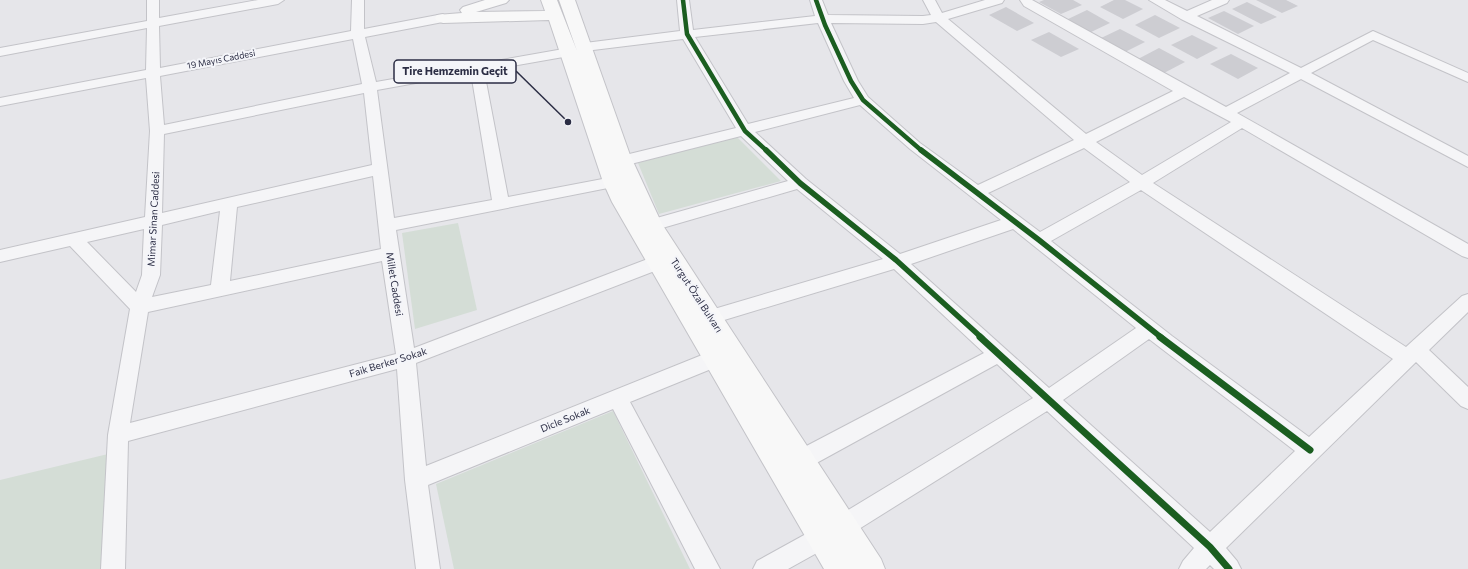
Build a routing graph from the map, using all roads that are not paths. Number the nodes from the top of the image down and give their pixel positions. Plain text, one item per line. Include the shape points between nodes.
1 (153, 0) edge
2 (278, 0) edge
3 (358, 0) edge
4 (501, 0) edge
5 (683, 0) edge
6 (816, 0) edge
7 (929, 0) edge
8 (998, 0) edge
9 (1026, 0) edge
10 (1155, 0) edge
11 (1223, 0) edge
12 (557, 5) edge
13 (1186, 16) junction
14 (443, 18) junction
15 (939, 18) junction
16 (823, 19) junction
17 (154, 24) junction
18 (358, 33) junction
19 (687, 34) junction
20 (577, 49) junction
21 (0, 52) edge
22 (477, 69) junction
23 (153, 72) junction
24 (1302, 74) junction
25 (1468, 78) edge
26 (370, 87) junction
27 (1184, 91) junction
28 (863, 100) junction
29 (0, 102) edge
30 (1226, 113) junction
31 (1242, 122) junction
32 (157, 131) junction
33 (745, 131) junction
34 (1086, 141) junction
35 (623, 161) junction
36 (1468, 162) edge
37 (379, 169) junction
38 (612, 182) junction
39 (800, 183) junction
40 (1141, 184) junction
41 (975, 193) junction
42 (229, 204) junction
43 (501, 204) junction
44 (154, 221) junction
45 (1014, 222) junction
46 (652, 225) junction
47 (386, 226) junction
48 (73, 238) junction
49 (1039, 240) junction
50 (1468, 252) edge
51 (390, 253) junction
52 (0, 256) edge
53 (664, 260) junction
54 (896, 260) junction
55 (220, 290) junction
56 (1468, 301) edge
57 (140, 307) junction
58 (711, 317) junction
59 (1149, 329) junction
60 (999, 354) junction
61 (1412, 355) junction
62 (406, 359) junction
63 (714, 359) junction
64 (617, 398) junction
65 (1049, 399) junction
66 (1468, 400) edge
67 (118, 435) junction
68 (1310, 450) junction
69 (803, 459) junction
70 (416, 480) junction
71 (844, 526) junction
72 (822, 537) junction
73 (1210, 547) junction
74 (113, 569) edge
75 (428, 569) edge
76 (708, 569) edge
77 (765, 569) edge
78 (840, 569) edge
79 (871, 569) edge
80 (1191, 569) edge
81 (1230, 569) edge

1 - 17 street, Mimar Sinan Caddesi
2 - 17 street
3 - 18 street, Millet Caddesi
4 - 14 main road
5 - 19 street
6 - 16 street
7 - 15 street
8 - 15 street
9 - 27 street via 1034,7
10 - 13 street
11 - 13 street
12 - 14 main road
12 - 20 main road, Turgut Özal Bulvarı
13 - 24 street
14 - 18 street, 19 Mayıs Caddesi
15 - 16 street
15 - 34 street
16 - 19 street
16 - 28 street
17 - 21 street
17 - 23 street, Mimar Sinan Caddesi
18 - 23 street, 19 Mayıs Caddesi
18 - 26 street, Millet Caddesi
19 - 20 street
19 - 33 street
20 - 22 street
20 - 35 main road, Turgut Özal Bulvarı
20 - 38 main road, Turgut Özal Bulvarı
22 - 26 street
22 - 43 street
23 - 29 street, 19 Mayıs Caddesi
23 - 32 street, Mimar Sinan Caddesi
24 - 25 street via 1373,36
24 - 30 street
24 - 36 street
26 - 32 street
26 - 37 street, Millet Caddesi
27 - 30 street
27 - 34 street
28 - 33 street
28 - 41 street via 915,146
30 - 31 street
31 - 40 street
31 - 50 street
32 - 44 street, Mimar Sinan Caddesi
33 - 35 street
33 - 39 street
34 - 40 street
34 - 41 street
35 - 46 main road, Turgut Özal Bulvarı
37 - 42 street
37 - 47 street, Millet Caddesi
38 - 43 street
38 - 53 main road, Turgut Özal Bulvarı
39 - 46 street
39 - 54 street
40 - 49 street
40 - 61 street
41 - 45 street
42 - 44 street
42 - 55 street
43 - 47 street
44 - 48 street
44 - 57 street, Mimar Sinan Caddesi via 150,275
45 - 49 street
45 - 54 street via 932,251
46 - 53 main road, Turgut Özal Bulvarı
47 - 51 street, Millet Caddesi
48 - 52 street
48 - 57 street
49 - 59 street
51 - 55 street
51 - 62 street, Millet Caddesi
53 - 58 main road, Turgut Özal Bulvarı
53 - 62 street, Faik Berker Sokak
53 - 63 main road, Turgut Özal Bulvarı
54 - 58 street
54 - 60 street
55 - 57 street
56 - 61 street
57 - 67 street, Mimar Sinan Caddesi
58 - 69 main road, Turgut Özal Bulvarı
59 - 65 street
59 - 68 street
60 - 65 street
60 - 69 street
61 - 66 street
61 - 68 street
62 - 67 street, Faik Berker Sokak
62 - 70 street, Millet Caddesi
63 - 64 street, Dicle Sokak
63 - 72 main road, Turgut Özal Bulvarı
64 - 70 street, Dicle Sokak
64 - 76 street
65 - 71 street
65 - 73 street
67 - 74 street, Mimar Sinan Caddesi
68 - 73 street
69 - 71 main road, Turgut Özal Bulvarı
70 - 75 street, Millet Caddesi
71 - 72 street
71 - 79 main road, Turgut Özal Bulvarı
72 - 77 street
72 - 78 main road, Turgut Özal Bulvarı
73 - 80 street
73 - 81 street

